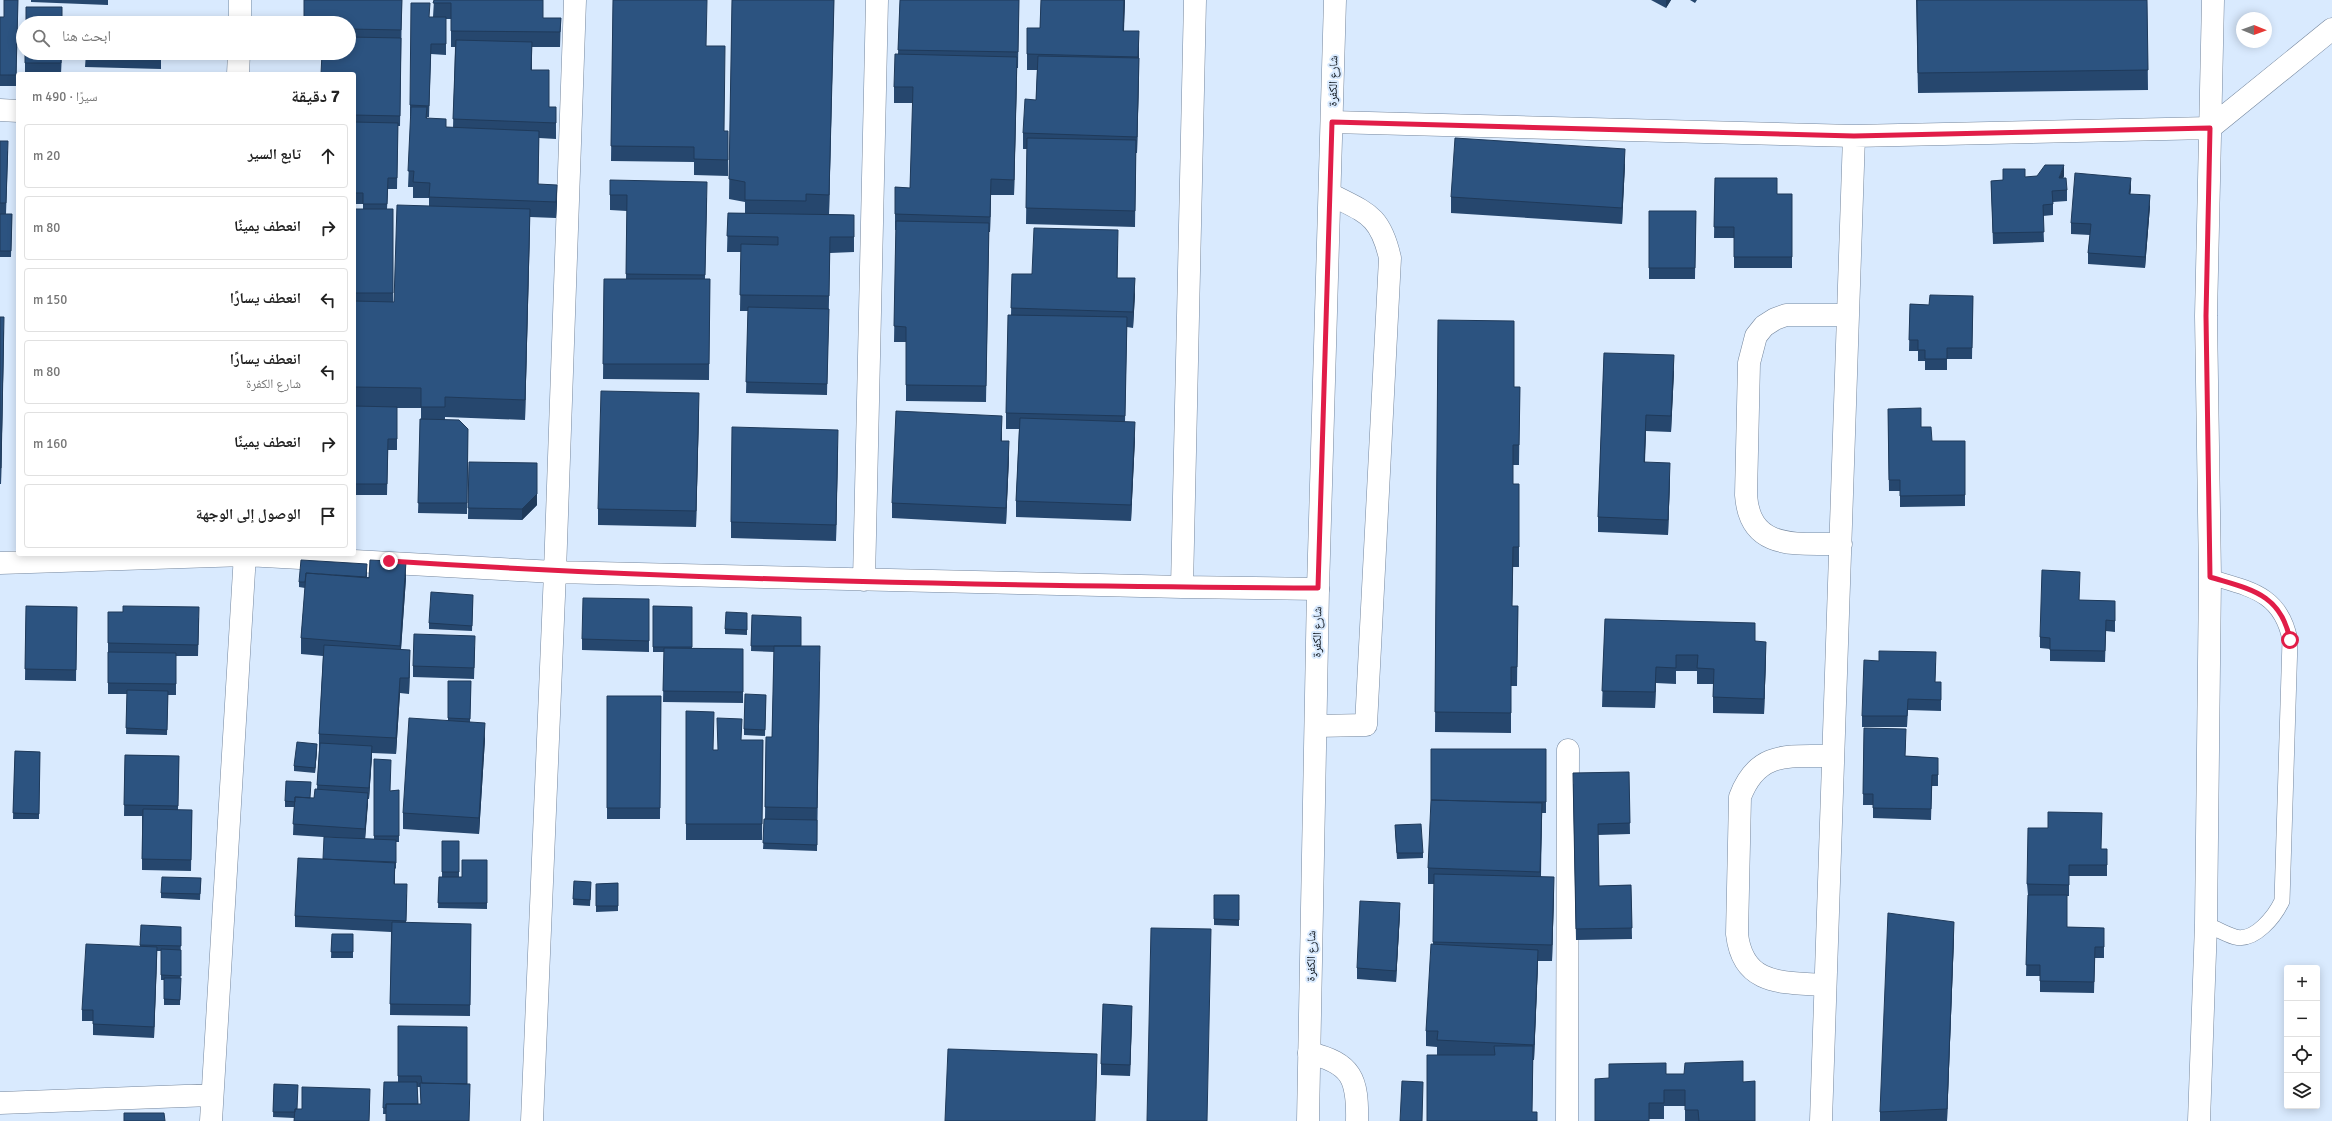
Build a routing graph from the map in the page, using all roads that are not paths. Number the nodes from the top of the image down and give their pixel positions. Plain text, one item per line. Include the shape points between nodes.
1 (240, 0) edge
2 (575, 0) edge
3 (877, 0) edge
4 (1196, 0) edge
5 (1335, 0) edge
6 (2212, 0) edge
7 (240, 16) edge
8 (2332, 29) edge
9 (239, 60) edge
10 (238, 72) edge
11 (0, 110) edge
12 (16, 110) edge
13 (1332, 122) junction
14 (2210, 128) junction
15 (1854, 136) junction
16 (1330, 194) junction
17 (1847, 315) junction
18 (1841, 544) junction
19 (191, 556) edge
20 (245, 556) edge
21 (279, 556) edge
22 (0, 563) edge
23 (555, 572) junction
24 (2210, 577) junction
25 (864, 580) junction
26 (1182, 587) junction
27 (1318, 588) junction
28 (1316, 726) junction
29 (1568, 750) dead end
30 (1833, 756) junction
31 (2206, 924) junction
32 (1825, 985) junction
33 (1309, 1053) junction
34 (211, 1095) junction
35 (0, 1103) edge
36 (210, 1121) edge
37 (532, 1121) edge
38 (1308, 1121) edge
39 (1357, 1121) edge
40 (1567, 1121) edge
41 (1821, 1121) edge
42 (2199, 1121) edge

1 - 7 street
2 - 23 street
3 - 25 street
4 - 26 street
5 - 13 street, شارع الكفرة
6 - 14 street
8 - 14 street
9 - 10 street
11 - 12 street
13 - 15 street
13 - 16 street, شارع الكفرة
14 - 15 street
14 - 24 street via 2206,316
15 - 17 street
16 - 27 street, شارع الكفرة
16 - 28 street via 1365,212 1376,223 1385,239 1390,258 1366,725
17 - 18 street
17 - 18 street via 1786,316 1775,319 1764,326 1756,336 1749,363 1747,509 1752,521 1760,532 1772,539 1785,542
18 - 30 street
19 - 22 street
20 - 34 street
21 - 23 street
23 - 25 street
23 - 37 street
24 - 31 street
24 - 31 lane via 2248,589 2273,603 2282,615 2290,640 2282,901 2270,922 2249,935 2236,937
25 - 26 street
26 - 27 street
27 - 28 street, شارع الكفرة
28 - 33 street, شارع الكفرة
29 - 40 street
30 - 32 street
30 - 32 street via 1783,757 1768,761 1755,770 1746,782 1740,797 1738,947 1752,970 1764,978 1776,982
31 - 42 street
32 - 41 street
33 - 38 street, شارع الكفرة
33 - 39 street via 1335,1061 1350,1074 1356,1086
34 - 35 street
34 - 36 street

